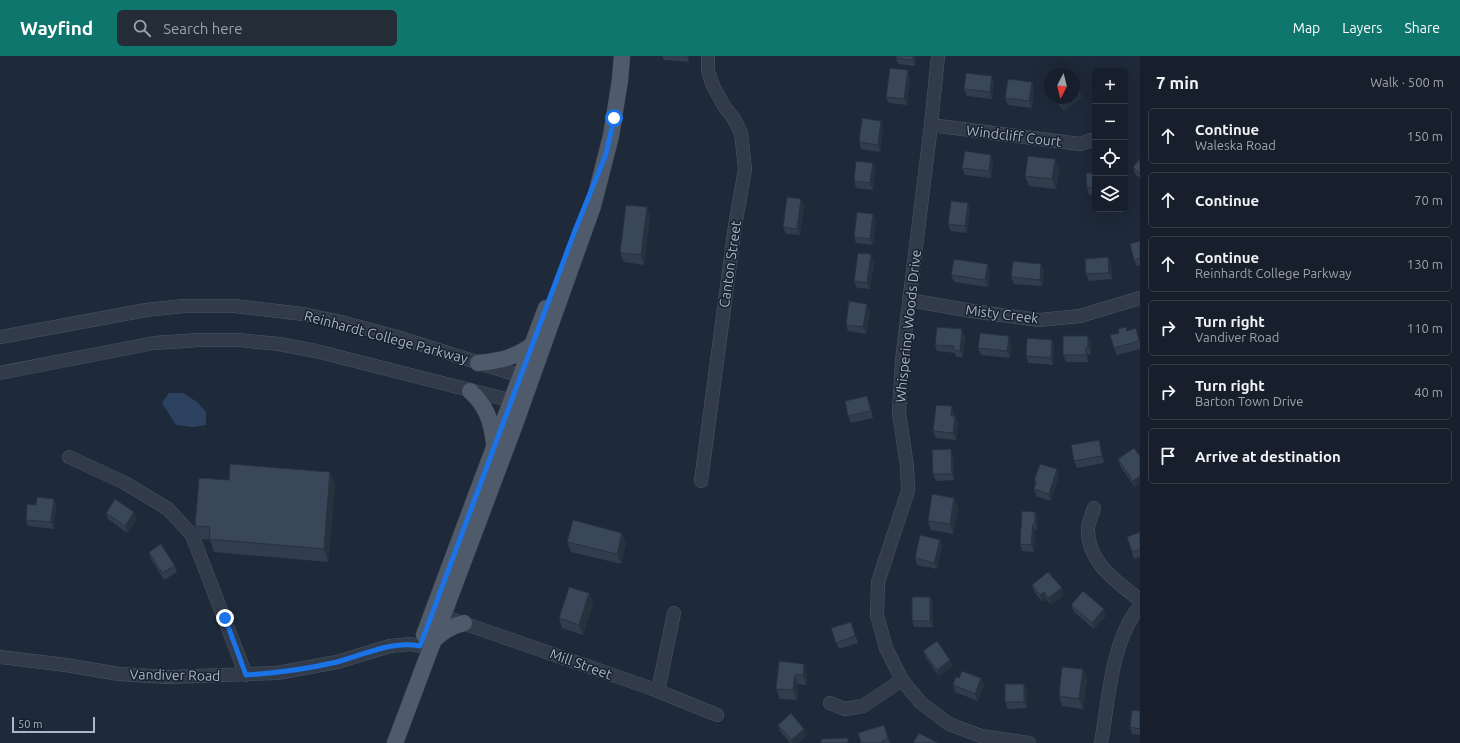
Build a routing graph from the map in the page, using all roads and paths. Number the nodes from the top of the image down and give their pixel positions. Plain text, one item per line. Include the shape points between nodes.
1 (622, 56) edge
2 (708, 56) edge
3 (938, 56) edge
4 (932, 125) junction
5 (1092, 140) edge
6 (606, 154) junction
7 (1140, 298) edge
8 (910, 300) junction
9 (0, 337) edge
10 (532, 345) junction
11 (478, 363) junction
12 (0, 373) edge
13 (526, 378) junction
14 (470, 390) junction
15 (517, 402) junction
16 (494, 446) junction
17 (69, 457) dead end
18 (700, 481) dead end
19 (1094, 508) dead end
20 (1140, 600) edge
21 (1140, 606) edge
22 (674, 613) dead end
23 (443, 616) junction
24 (464, 623) junction
25 (434, 639) junction
26 (420, 646) junction
27 (0, 657) edge
28 (246, 675) junction
29 (902, 680) junction
30 (658, 691) junction
31 (830, 703) dead end
32 (717, 715) dead end
33 (387, 743) edge
34 (395, 743) edge
35 (1029, 743) edge
36 (1101, 743) edge

1 - 6 main road
2 - 18 street, Canton Street via 708,71 713,86 741,133 745,169
3 - 4 street, Whispering Woods Drive
4 - 5 street, Windcliff Court via 1080,144
4 - 8 street, Whispering Woods Drive
6 - 10 main road
6 - 13 main road via 594,206
7 - 8 street, Misty Creek via 1080,316 1039,320
8 - 29 street, Whispering Woods Drive via 902,360 899,414 908,491 878,582 877,615 886,648
9 - 11 street, Reinhardt College Parkway via 146,310 184,306 235,306 322,317 397,337
10 - 11 main road via 505,360
10 - 13 main road
11 - 13 street, Reinhardt College Parkway
12 - 14 street via 154,344 233,340 266,342 305,349
13 - 15 main road
14 - 15 street
14 - 16 main road via 488,414
15 - 16 main road
15 - 23 main road
16 - 26 main road
17 - 28 street via 125,483 168,509 192,534
19 - 20 street via 1088,528 1090,543 1098,562 1113,579
21 - 36 street via 1131,617 1117,652
22 - 30 street
23 - 24 street, Mill Street
23 - 25 main road
24 - 25 main road via 454,625
24 - 30 street, Mill Street
25 - 34 main road
26 - 28 street, Vandiver Road via 390,646 308,668
26 - 33 main road
27 - 28 street, Vandiver Road via 119,674 168,677
29 - 31 street via 863,706 845,709
29 - 35 street, Whispering Woods Drive via 921,703 949,724 981,736
30 - 32 street, Mill Street

